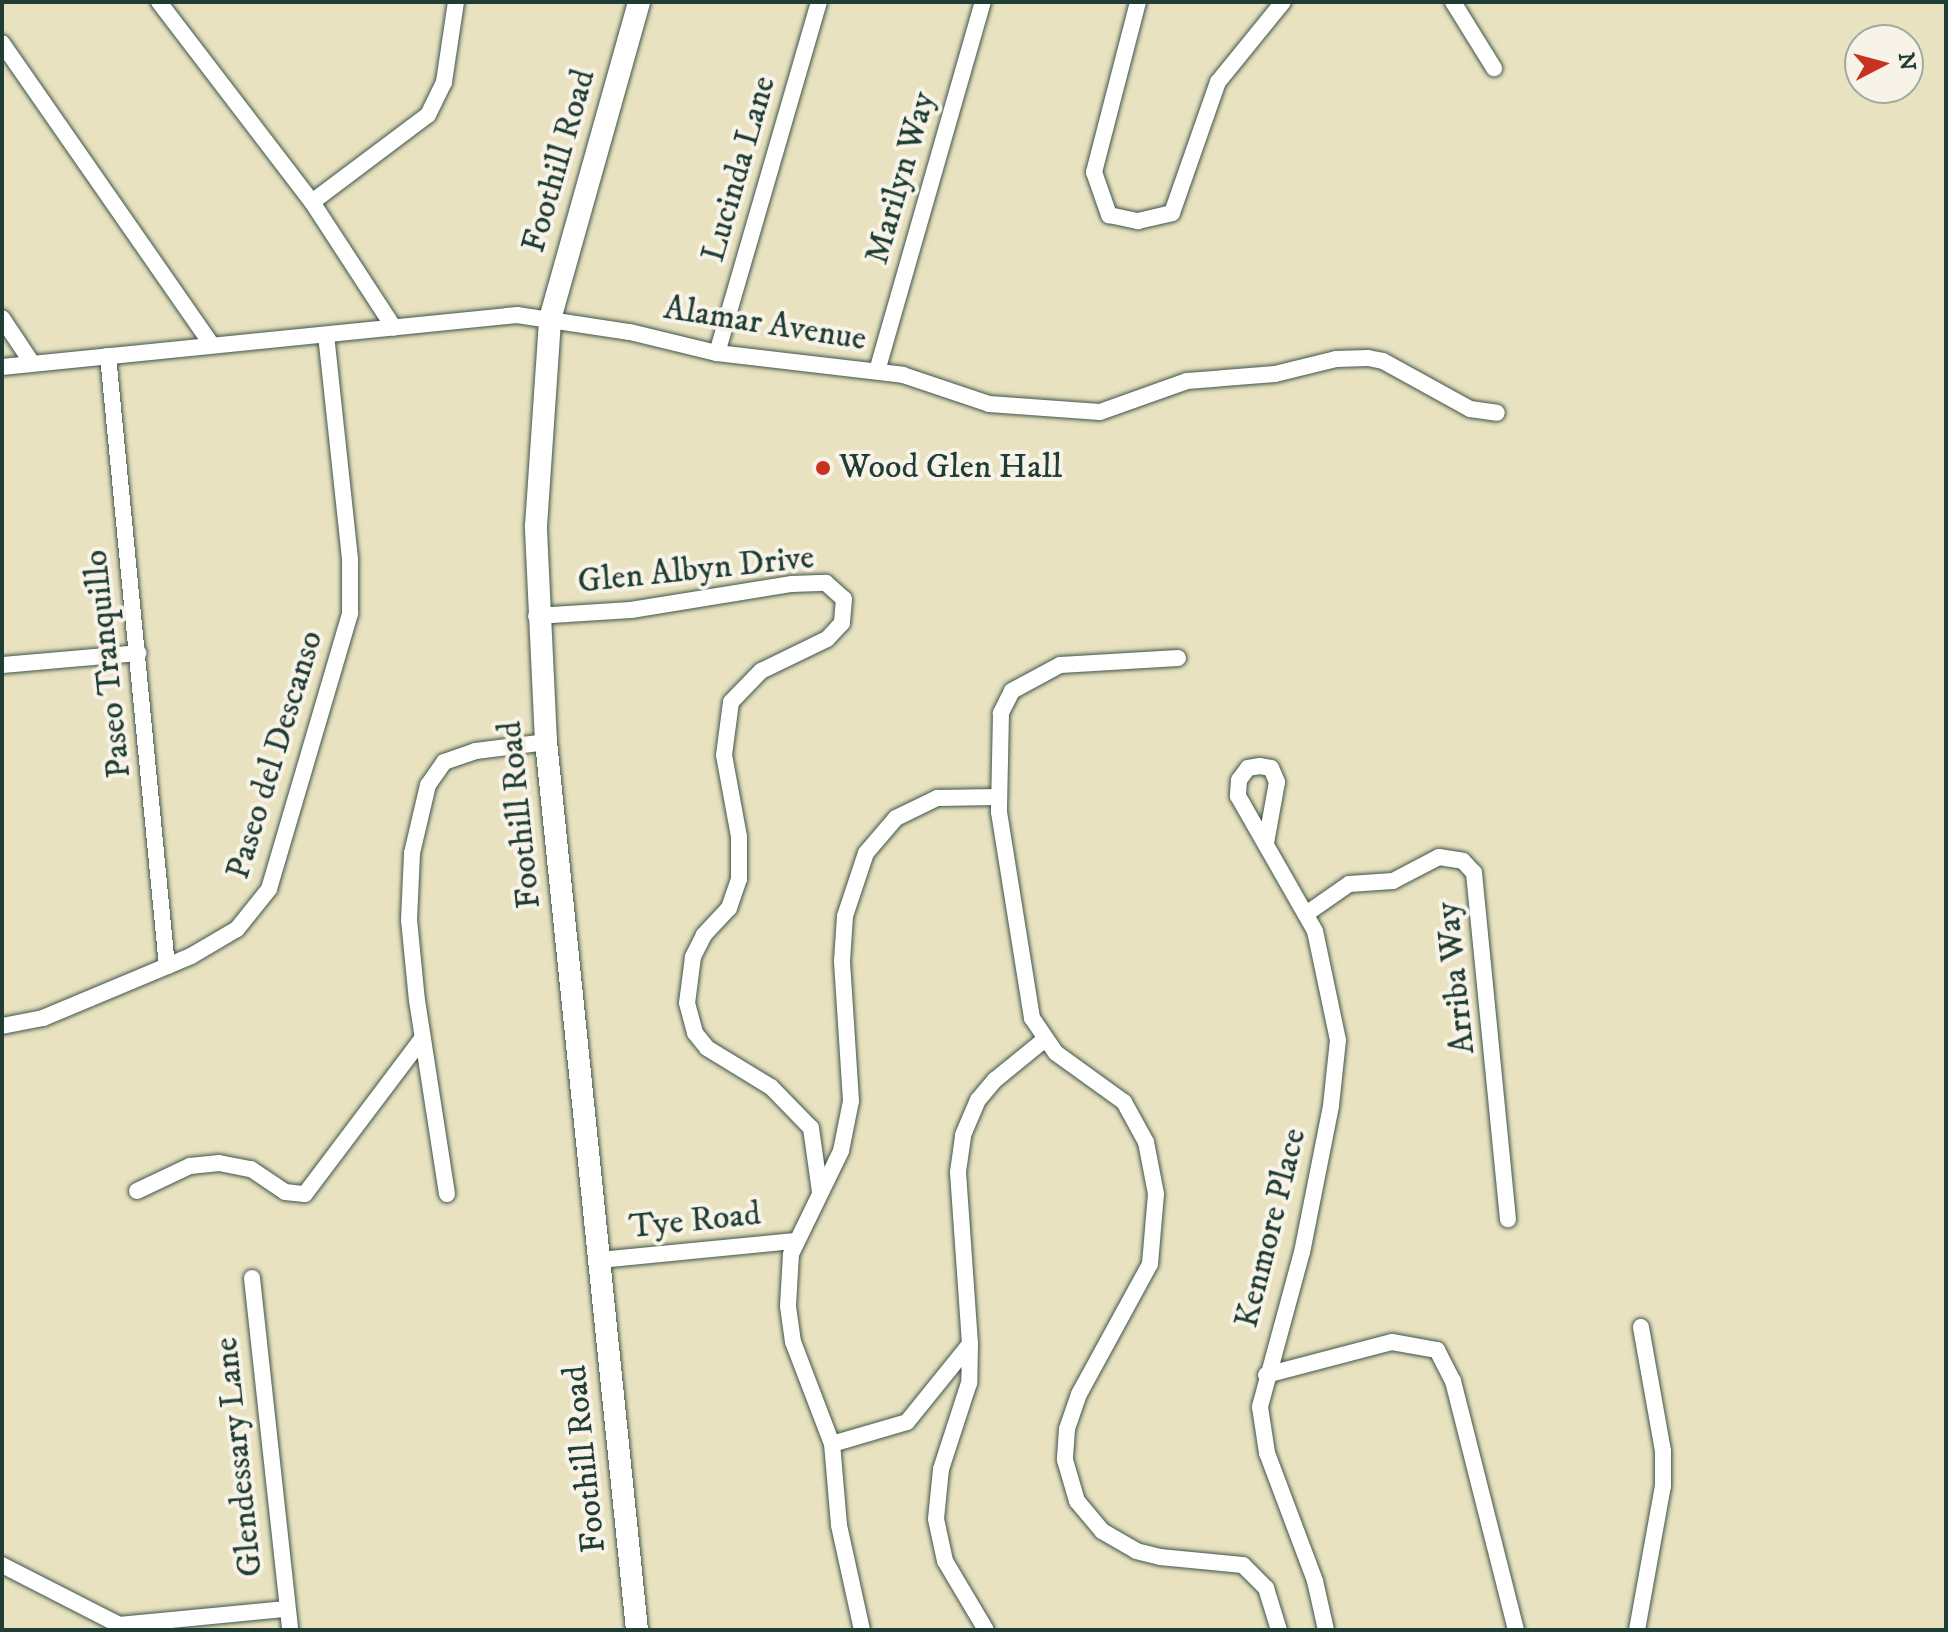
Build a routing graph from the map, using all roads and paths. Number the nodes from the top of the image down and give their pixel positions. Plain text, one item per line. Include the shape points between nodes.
1 (159, 2) edge
2 (456, 2) edge
3 (639, 2) edge
4 (819, 2) edge
5 (983, 2) edge
6 (1138, 2) edge
7 (1283, 2) edge
8 (1453, 2) edge
9 (2, 43) edge
10 (1494, 68) dead end
11 (312, 202) junction
12 (2, 318) edge
13 (550, 319) junction
14 (394, 328) junction
15 (326, 335) junction
16 (211, 344) junction
17 (717, 353) junction
18 (108, 356) junction
19 (32, 363) junction
20 (2, 367) edge
21 (877, 371) junction
22 (1497, 413) dead end
23 (536, 616) junction
24 (138, 653) junction
25 (1178, 658) dead end
26 (2, 665) edge
27 (546, 742) junction
28 (998, 797) junction
29 (1266, 843) dead end
30 (1306, 914) junction
31 (167, 966) junction
32 (2, 1026) edge
33 (421, 1040) junction
34 (1044, 1040) junction
35 (137, 1191) dead end
36 (820, 1192) junction
37 (447, 1194) dead end
38 (1508, 1219) dead end
39 (795, 1241) junction
40 (600, 1260) junction
41 (252, 1278) dead end
42 (1641, 1327) dead end
43 (970, 1344) junction
44 (1266, 1375) junction
45 (832, 1444) junction
46 (2, 1565) edge
47 (286, 1609) junction
48 (290, 1630) edge
49 (637, 1630) edge
50 (862, 1630) edge
51 (986, 1630) edge
52 (1279, 1630) edge
53 (1326, 1630) edge
54 (1516, 1630) edge
55 (1637, 1630) edge

1 - 11 street
2 - 11 street via 444,82 428,115
3 - 13 main road, Foothill Road
4 - 17 street, Lucinda Lane
5 - 21 street, Marilyn Way
6 - 7 street via 1094,172 1109,215 1138,221 1172,213 1218,82
8 - 10 street
9 - 16 street
11 - 14 street
12 - 19 street
13 - 14 street, Alamar Avenue via 517,315
13 - 17 street, Alamar Avenue
13 - 23 main road, Foothill Road via 539,454
14 - 15 street, Alamar Avenue
15 - 16 street, Alamar Avenue
15 - 31 street, Paseo del Descanso via 351,583 345,636 269,889 237,929
16 - 18 street, Alamar Avenue
17 - 21 street, Alamar Avenue
18 - 19 street, Alamar Avenue
18 - 24 street, Paseo Tranquillo
19 - 20 street, Alamar Avenue
21 - 22 street, Alamar Avenue via 989,404 1100,412 1187,381 1275,374 1336,359 1368,358 1383,361 1449,401
23 - 27 main road, Foothill Road
23 - 36 street, Glen Albyn Drive via 631,610 792,584 826,583 844,599 842,623 827,639 761,671 731,702 724,755 739,837 739,879 729,908 704,935 693,957 687,1003 695,1033 707,1048 771,1087 811,1128
24 - 26 street
24 - 31 street, Paseo Tranquillo
25 - 28 street via 1060,665 1012,691 1001,713
27 - 33 street via 453,757 428,785 409,878
27 - 40 main road, Foothill Road
28 - 34 street via 1032,1018
28 - 36 street via 955,795 916,806 885,828 863,861 843,931 851,1101 841,1151
29 - 30 street, Kenmore Place
30 - 38 street, Arriba Way via 1349,884 1393,881 1439,857 1463,861 1474,873
30 - 44 street, Kenmore Place via 1333,998 1336,1077 1302,1252
31 - 32 street, Paseo del Descanso via 43,1018
33 - 35 street via 305,1194 292,1194 251,1169 219,1163 190,1166
33 - 37 street
34 - 43 street via 978,1100 963,1135 958,1172
34 - 52 street via 1124,1102 1146,1142 1156,1194 1154,1241 1142,1287 1092,1370 1067,1429 1065,1460 1071,1488 1102,1531 1136,1551 1235,1562 1251,1569 1266,1588
36 - 39 street
39 - 40 street, Tye Road
39 - 45 street via 788,1306 791,1333
40 - 49 main road, Foothill Road
41 - 47 street, Glendessary Lane
42 - 55 street via 1663,1451 1663,1486
43 - 45 street via 907,1422
43 - 51 street via 969,1383 941,1469 936,1519 945,1561
44 - 53 street, Kenmore Place via 1260,1407 1267,1453 1315,1581
44 - 54 street via 1392,1342 1437,1350 1453,1381
45 - 50 street via 839,1525
46 - 47 street via 119,1625
47 - 48 street, Glendessary Lane

